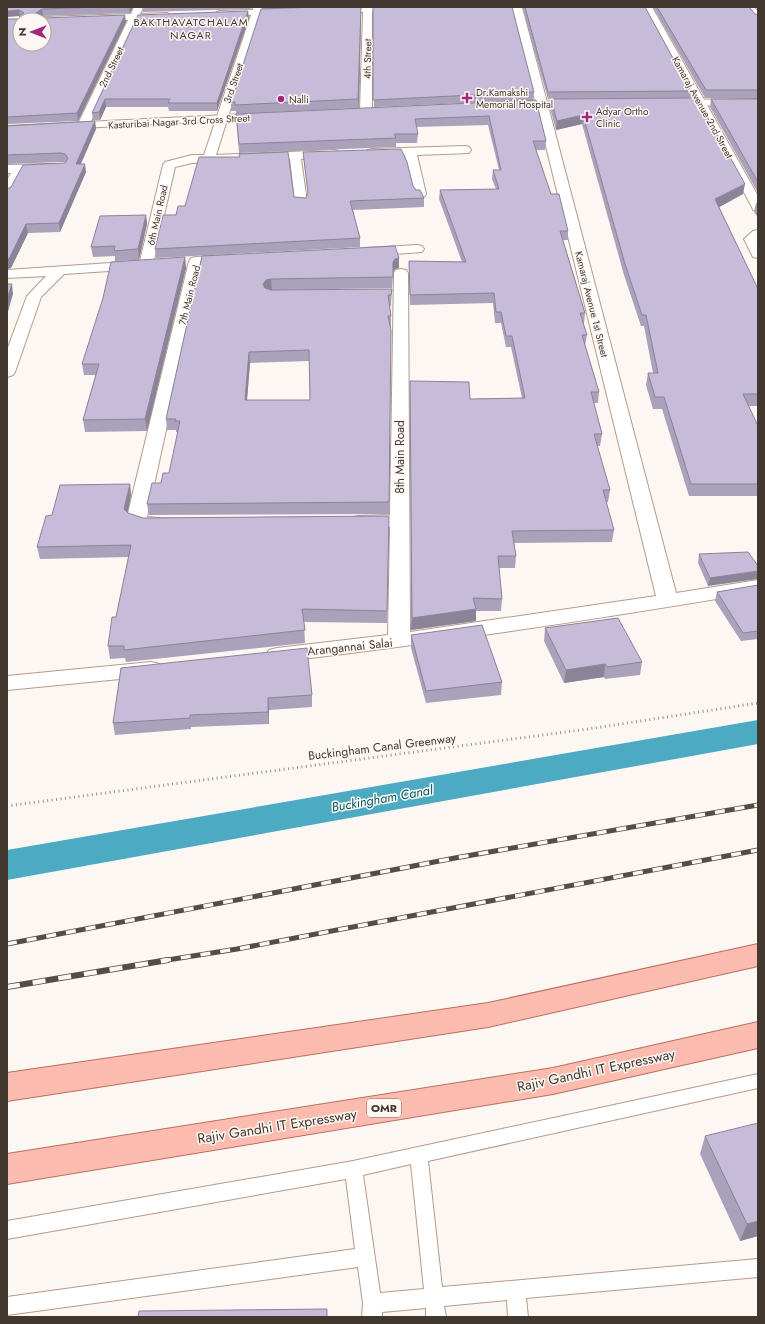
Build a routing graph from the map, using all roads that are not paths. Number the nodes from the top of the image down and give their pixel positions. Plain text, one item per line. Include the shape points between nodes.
1 (419, 7) edge
2 (517, 7) edge
3 (647, 7) edge
4 (749, 7) edge
5 (368, 8) edge
6 (257, 10) edge
7 (321, 10) edge
8 (297, 11) edge
9 (137, 12) edge
10 (211, 14) edge
11 (173, 15) edge
12 (758, 18) edge
13 (52, 19) edge
14 (758, 102) edge
15 (660, 103) edge
16 (700, 103) junction
17 (541, 104) junction
18 (588, 104) edge
19 (493, 106) edge
20 (366, 111) edge
21 (274, 116) edge
22 (221, 119) junction
23 (83, 126) junction
24 (7, 129) edge
25 (465, 150) dead end
26 (410, 151) junction
27 (296, 156) junction
28 (209, 158) junction
29 (62, 167) edge
30 (13, 169) edge
31 (752, 187) edge
32 (7, 192) edge
33 (420, 194) edge
34 (301, 202) edge
35 (758, 207) edge
36 (758, 234) edge
37 (417, 249) dead end
38 (354, 253) edge
39 (758, 254) edge
40 (243, 259) edge
41 (146, 264) junction
42 (160, 264) edge
43 (59, 271) junction
44 (401, 273) dead end
45 (7, 274) edge
46 (7, 372) edge
47 (400, 521) junction
48 (344, 522) edge
49 (177, 523) edge
50 (758, 586) edge
51 (668, 602) junction
52 (399, 641) junction
53 (259, 657) edge
54 (173, 666) edge
55 (7, 683) edge
56 (758, 955) edge
57 (758, 1035) edge
58 (758, 1081) edge
59 (7, 1087) edge
60 (419, 1155) junction
61 (7, 1169) edge
62 (353, 1169) junction
63 (7, 1230) edge
64 (366, 1257) junction
65 (758, 1268) edge
66 (516, 1290) junction
67 (435, 1297) junction
68 (7, 1306) edge
69 (372, 1310) edge
70 (436, 1317) edge
71 (518, 1317) edge

1 - 5 street
2 - 17 street, Kamaraj Avenue 1st Street
3 - 16 street, Kamaraj Avenue 2nd Street
4 - 12 street
5 - 7 street
5 - 20 street, 4th Street
6 - 8 street
6 - 10 street
6 - 22 street, 3rd Street
9 - 11 street
9 - 13 street
9 - 23 street, 2nd Street
14 - 16 street
15 - 16 street
16 - 31 street, Kamaraj Avenue 2nd Street
17 - 18 street
17 - 19 street
17 - 51 street, Kamaraj Avenue 1st Street
21 - 22 street, Kasturibai Nagar 3rd Cross Street
22 - 23 street, Kasturibai Nagar 3rd Cross Street
22 - 28 street, 3rd Street
23 - 24 street, Kasturibai Nagar 3rd Cross Street
25 - 26 street
26 - 27 street
26 - 33 street
27 - 28 street
27 - 34 street
28 - 41 street, 6th Main Road via 169,165
29 - 30 street
30 - 32 street
31 - 35 street, Kamaraj Avenue 2nd Street
36 - 39 street via 751,239
37 - 38 street
40 - 49 street, 7th Main Road via 188,262 137,520 145,523
41 - 42 street
41 - 43 street
43 - 45 street
43 - 46 street via 34,296
44 - 47 street, 8th Main Road via 393,293
47 - 48 street
47 - 52 street, 8th Main Road
50 - 51 street, Arangannai Salai
51 - 52 street, Arangannai Salai
52 - 53 street, Arangannai Salai
54 - 55 street
56 - 59 main road via 488,1015
57 - 61 main road, Rajiv Gandhi IT Expressway / OMR via 553,1081
58 - 60 lane
60 - 62 lane
60 - 67 lane
62 - 63 lane
62 - 64 lane
64 - 68 lane
64 - 69 lane
65 - 66 lane
66 - 67 lane
66 - 71 lane
67 - 69 lane
67 - 70 lane

